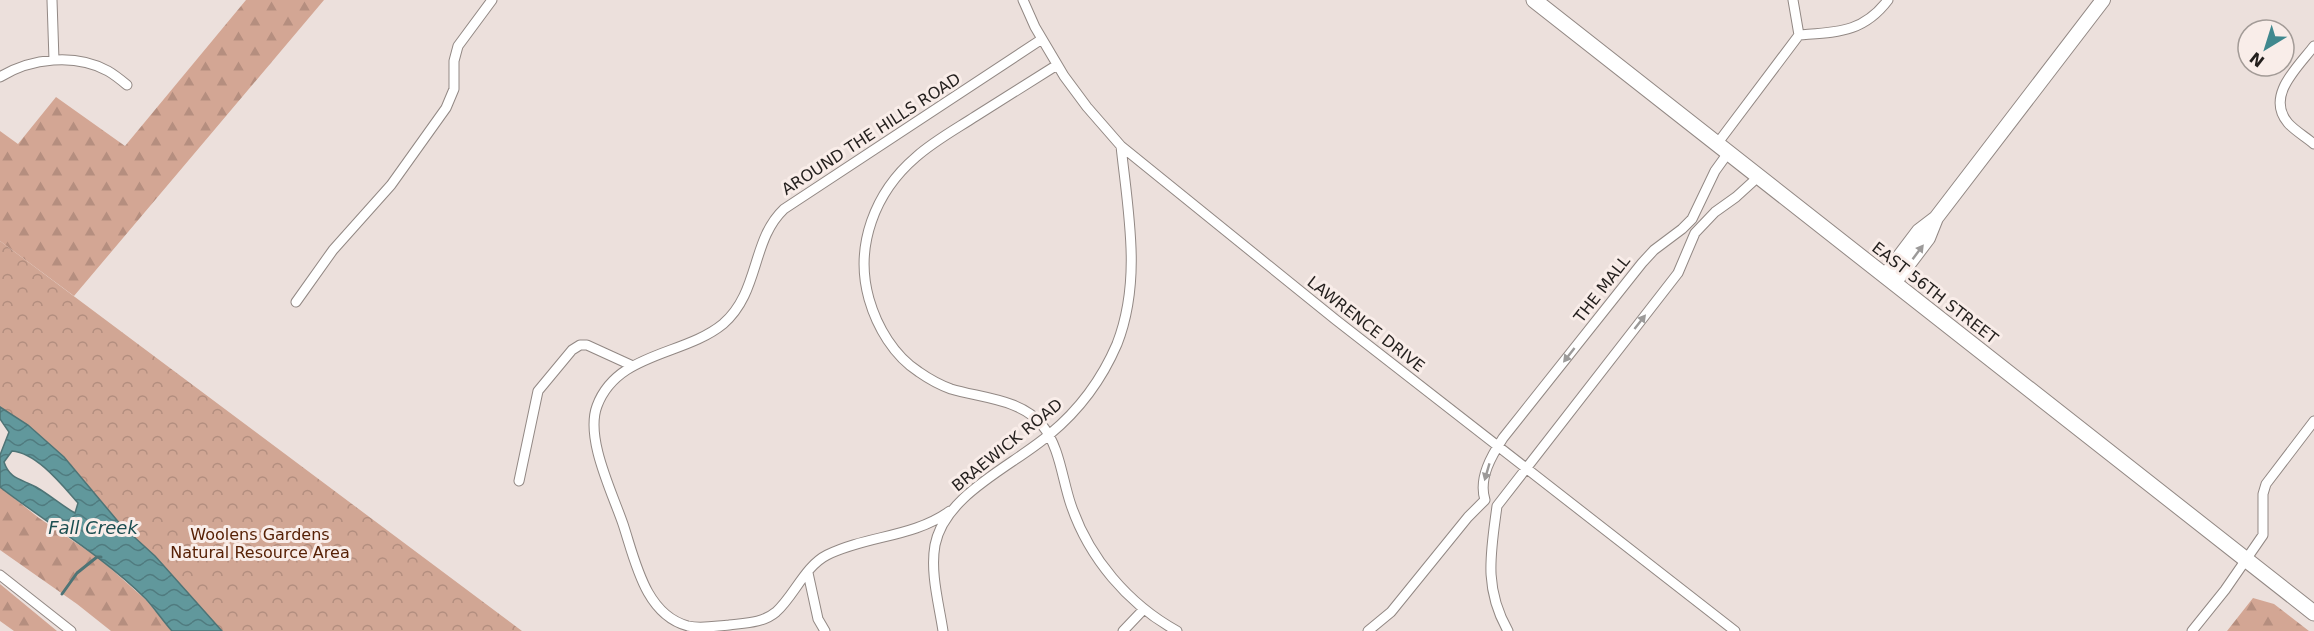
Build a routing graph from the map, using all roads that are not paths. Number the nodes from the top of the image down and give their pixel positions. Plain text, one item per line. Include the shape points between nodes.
1 (52, 0) edge
2 (492, 0) edge
3 (1023, 0) edge
4 (1534, 0) edge
5 (1793, 0) edge
6 (1888, 0) edge
7 (2103, 0) edge
8 (1799, 34) junction
9 (1042, 39) junction
10 (2314, 46) edge
11 (54, 60) junction
12 (1057, 65) junction
13 (0, 77) edge
14 (127, 85) dead end
15 (2314, 144) edge
16 (1121, 146) junction
17 (1723, 149) junction
18 (1758, 177) junction
19 (1702, 201) junction
20 (1715, 212) junction
21 (1689, 222) junction
22 (1698, 229) junction
23 (1889, 280) junction
24 (296, 302) dead end
25 (633, 366) junction
26 (2314, 421) edge
27 (1049, 435) junction
28 (1498, 446) junction
29 (1527, 467) junction
30 (519, 481) dead end
31 (1485, 500) junction
32 (1497, 506) junction
33 (950, 511) junction
34 (2246, 560) junction
35 (808, 573) junction
36 (0, 575) edge
37 (1144, 609) junction
38 (2314, 613) edge
39 (71, 631) edge
40 (825, 631) edge
41 (943, 631) edge
42 (1123, 631) edge
43 (1177, 631) edge
44 (1368, 631) edge
45 (1508, 631) edge
46 (1735, 631) edge
47 (2192, 631) edge

1 - 11 street
2 - 24 street via 458,46 454,89 446,108 391,185 333,250
3 - 9 street, LAWRENCE DRIVE
4 - 17 main road, EAST 56TH STREET
5 - 8 street
6 - 8 street via 1872,18 1853,29
7 - 23 main road via 1936,218 1928,238
8 - 17 street, THE MALL
9 - 12 street, LAWRENCE DRIVE
9 - 25 street, AROUND THE HILLS ROAD via 784,209 769,230 747,293 727,320 702,337
10 - 15 street via 2280,94 2280,108 2287,122
11 - 13 street via 24,66
11 - 14 street via 89,63
12 - 16 street, LAWRENCE DRIVE
12 - 27 street via 931,145 905,167 873,214 863,267 878,324 911,367 950,388 1018,407 1038,420
16 - 27 street, BRAEWICK ROAD via 1132,256 1125,320 1097,382
16 - 28 street, LAWRENCE DRIVE
17 - 18 main road, EAST 56TH STREET
17 - 19 street, THE MALL
18 - 20 street
18 - 23 main road, EAST 56TH STREET
19 - 20 street
19 - 21 street, THE MALL
20 - 22 street
21 - 22 street
21 -> 28 street, THE MALL via 1642,263
29 -> 22 street via 1678,273
23 - 34 main road, EAST 56TH STREET
25 - 30 street via 587,345 572,350 536,394
25 - 35 street, AROUND THE HILLS ROAD via 601,398 594,419 594,436 639,571 656,605 671,619 696,627 761,620 778,610
26 - 34 street via 2266,483 2263,535
27 - 33 street, BRAEWICK ROAD
27 - 37 street via 1071,506 1088,541 1114,579
28 - 29 street, LAWRENCE DRIVE
28 -> 31 street, THE MALL via 1485,474
29 - 32 street
29 - 46 street, LAWRENCE DRIVE
31 - 32 street
31 - 44 street via 1391,612
32 - 45 street via 1490,545 1491,575
33 - 35 street, AROUND THE HILLS ROAD via 916,529 828,555
33 - 41 street, BRAEWICK ROAD via 939,532 934,556
34 - 38 main road, EAST 56TH STREET
34 - 47 street
35 - 40 street via 818,619
36 - 39 street
37 - 42 street
37 - 43 street

